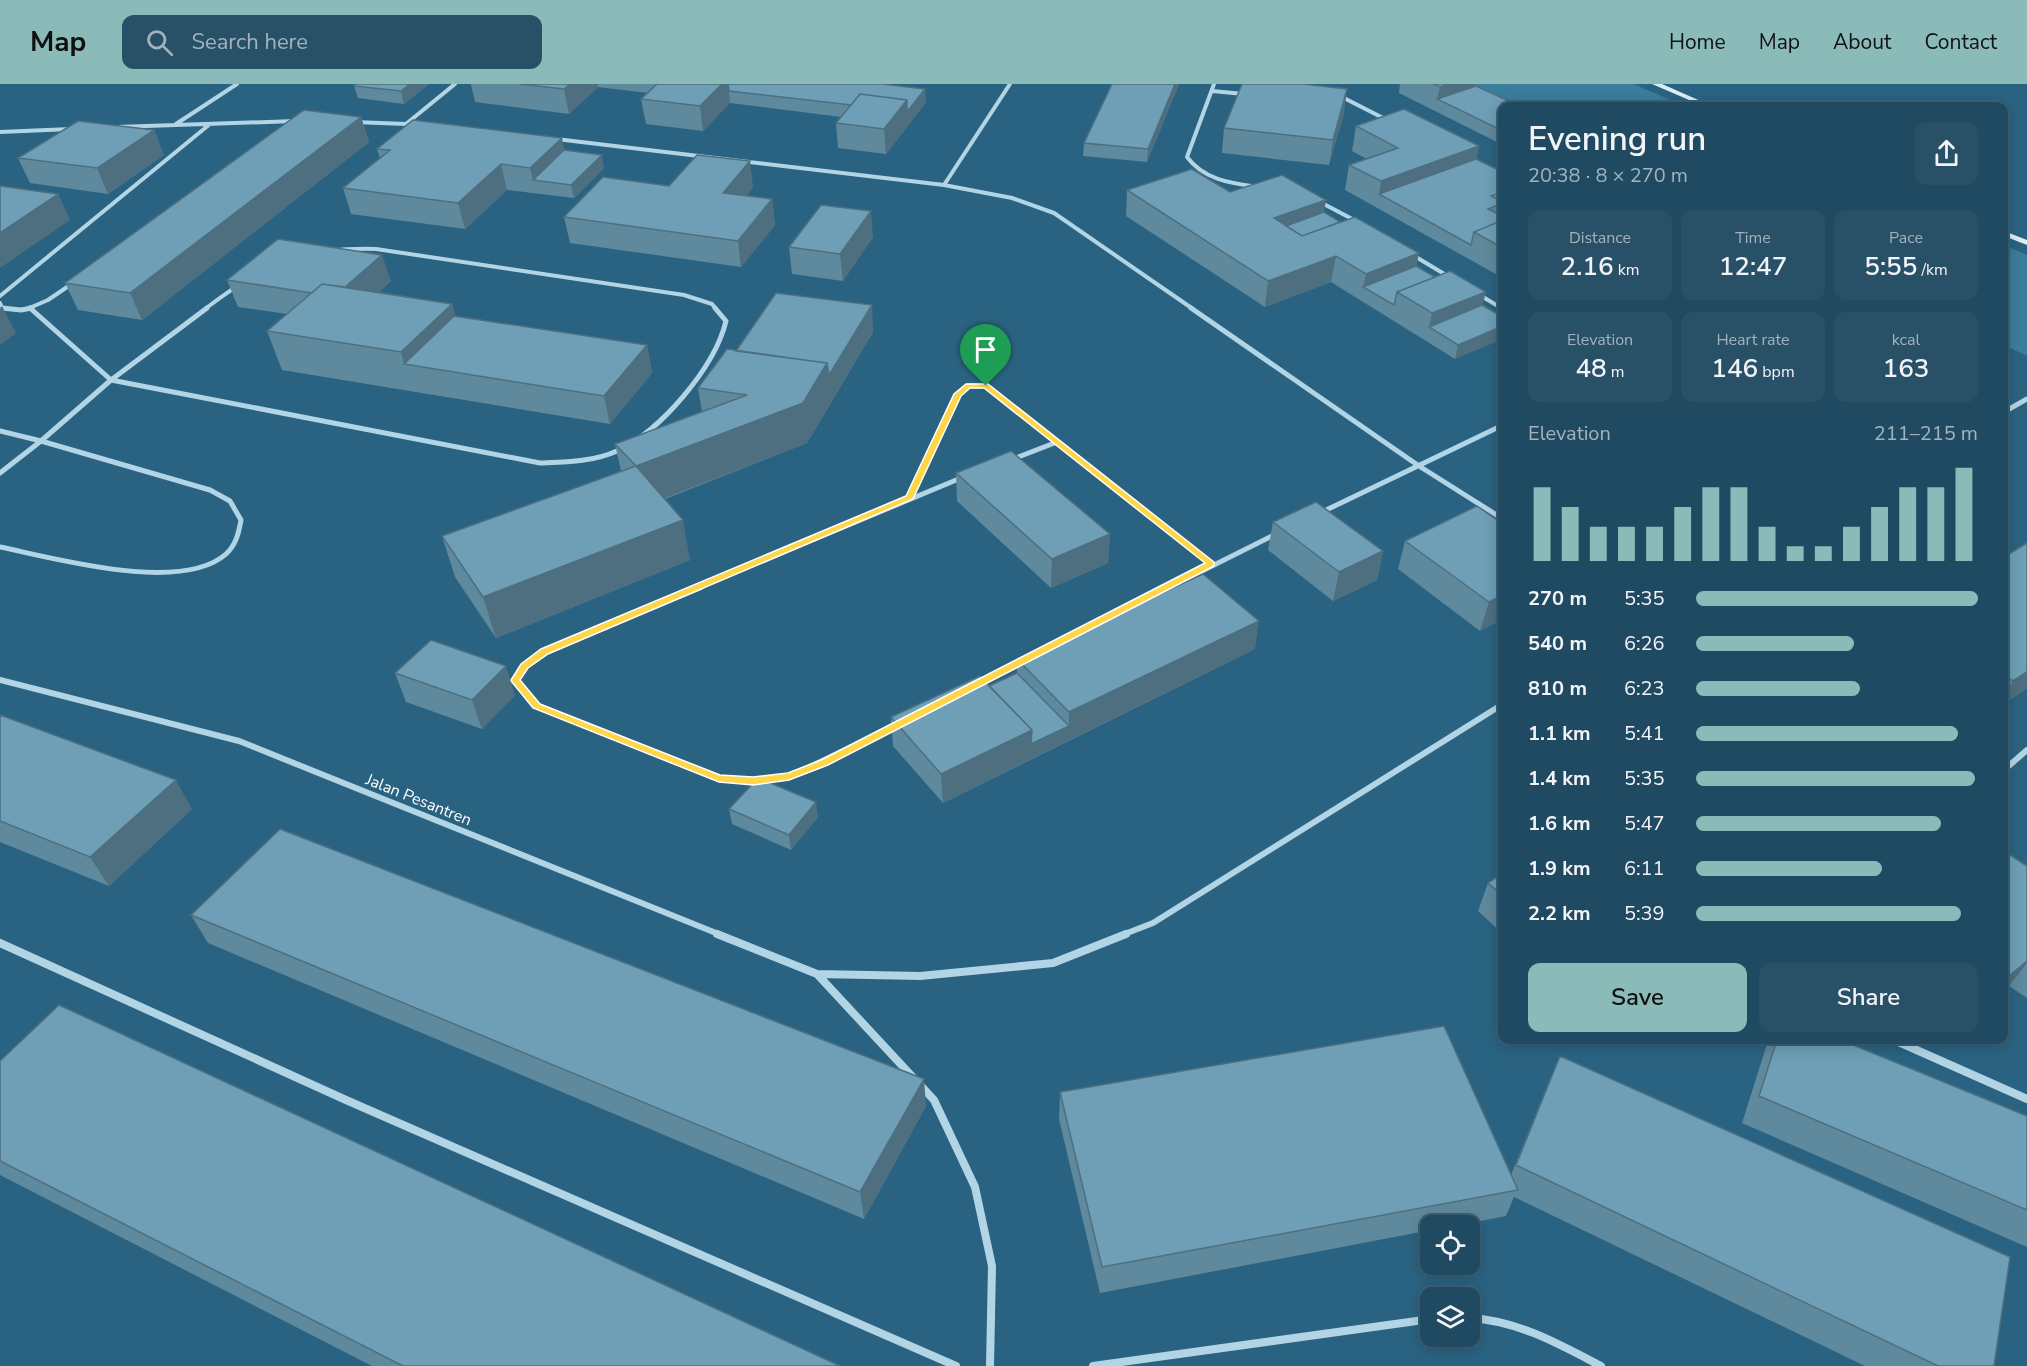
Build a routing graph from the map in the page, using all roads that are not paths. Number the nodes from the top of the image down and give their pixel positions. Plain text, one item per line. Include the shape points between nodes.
1 (237, 84) edge
2 (455, 84) edge
3 (1010, 84) edge
4 (1214, 84) edge
5 (1656, 84) edge
6 (1212, 91) junction
7 (1245, 94) edge
8 (1336, 94) edge
9 (1334, 102) edge
10 (1699, 102) edge
11 (1356, 104) junction
12 (296, 120) junction
13 (307, 121) edge
14 (351, 122) edge
15 (176, 124) junction
16 (210, 124) junction
17 (406, 124) junction
18 (418, 125) edge
19 (1398, 125) edge
20 (108, 127) edge
21 (287, 127) edge
22 (74, 129) edge
23 (0, 132) edge
24 (549, 139) edge
25 (944, 185) junction
26 (1269, 189) edge
27 (1312, 199) edge
28 (1360, 224) edge
29 (2008, 235) edge
30 (2027, 243) edge
31 (1401, 248) edge
32 (80, 278) edge
33 (1452, 278) edge
34 (1472, 291) edge
35 (0, 296) edge
36 (0, 303) edge
37 (1498, 306) edge
38 (30, 308) junction
39 (111, 380) junction
40 (2027, 399) edge
41 (2008, 410) edge
42 (1498, 426) edge
43 (0, 430) edge
44 (41, 441) junction
45 (1057, 442) junction
46 (1004, 462) edge
47 (1419, 466) junction
48 (0, 473) edge
49 (973, 474) edge
50 (910, 497) junction
51 (1317, 514) edge
52 (1498, 516) edge
53 (1286, 529) edge
54 (0, 547) edge
55 (1211, 564) junction
56 (1097, 623) edge
57 (1035, 655) edge
58 (0, 680) edge
59 (972, 687) edge
60 (1498, 707) edge
61 (909, 719) edge
62 (2027, 750) edge
63 (2008, 767) edge
64 (0, 942) edge
65 (817, 974) junction
66 (1903, 1044) edge
67 (2027, 1099) edge
68 (1480, 1318) edge
69 (1420, 1321) edge
70 (956, 1366) edge
71 (990, 1366) edge
72 (1093, 1366) edge
73 (1601, 1366) edge

1 - 15 street
2 - 17 street
3 - 25 street
4 - 6 street
5 - 10 main road
6 - 7 street
6 - 26 street via 1186,157 1193,167 1210,176
8 - 11 street
9 - 11 street
11 - 19 street
12 - 13 street
12 - 16 street
12 - 21 street
14 - 17 street
15 - 16 street
15 - 20 street
16 - 35 street
17 - 18 street
22 - 23 street
24 - 25 street
25 - 47 street via 1012,198 1054,213
27 - 28 street
29 - 30 main road
31 - 33 street
32 - 38 street via 52,299
34 - 37 street
36 - 38 street via 8,310
38 - 39 street
39 - 39 street via 540,463 578,462 617,451 647,433 704,368 720,342 726,321 711,304 684,295 376,249 339,248 270,265 241,282
39 - 44 street
40 - 41 street
42 - 47 street
43 - 44 street
44 - 48 street
44 - 54 street via 210,490 230,501 241,520 239,534 226,554 199,567 170,573 137,573
45 - 46 street
45 - 50 street via 994,390 976,384 968,386 958,394
45 - 55 street
47 - 51 street
47 - 52 street
49 - 50 street
50 - 61 street via 545,652 524,666 515,680 537,706 719,778 753,781 789,777
53 - 55 street
55 - 56 street
57 - 59 street
58 - 65 street, Jalan Pesantren via 239,741
60 - 65 street via 1154,923 1053,963 920,976
62 - 63 street
64 - 70 street via 346,1100
65 - 71 street via 934,1100 975,1187 992,1266
66 - 67 street
68 - 73 street via 1539,1335
69 - 72 street

